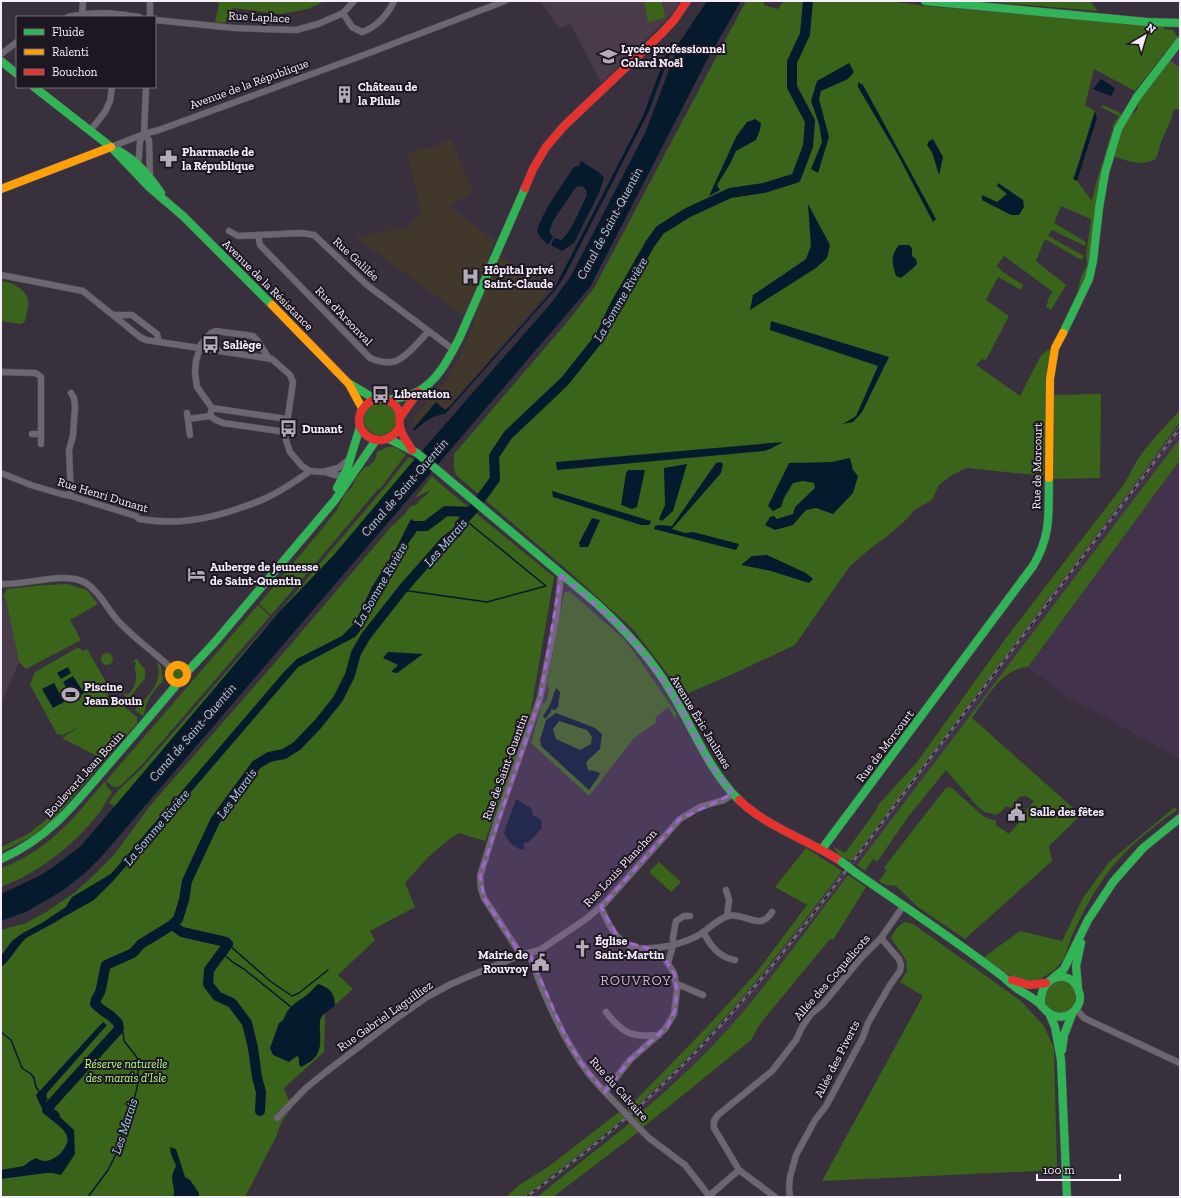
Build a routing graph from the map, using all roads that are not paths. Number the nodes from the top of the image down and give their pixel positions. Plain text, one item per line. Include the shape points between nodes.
1 (83, 1) edge
2 (150, 1) edge
3 (354, 1) edge
4 (394, 1) edge
5 (505, 1) edge
6 (687, 1) edge
7 (925, 1) edge
8 (343, 13) junction
9 (82, 14) junction
10 (114, 15) edge
11 (73, 16) edge
12 (126, 16) edge
13 (150, 16) edge
14 (156, 20) edge
15 (1180, 22) edge
16 (1180, 41) edge
17 (16, 43) edge
18 (1, 54) edge
19 (1, 61) edge
20 (16, 73) edge
21 (35, 88) edge
22 (112, 88) edge
23 (146, 88) edge
24 (90, 131) junction
25 (144, 134) junction
26 (111, 147) junction
27 (138, 165) junction
28 (138, 176) junction
29 (150, 177) junction
30 (1, 189) edge
31 (169, 203) junction
32 (229, 231) dead end
33 (258, 234) junction
34 (1, 275) edge
35 (113, 315) junction
36 (428, 332) junction
37 (160, 342) junction
38 (199, 348) junction
39 (454, 350) junction
40 (268, 357) junction
41 (1, 372) edge
42 (349, 384) junction
43 (418, 392) junction
44 (71, 393) dead end
45 (375, 399) junction
46 (387, 400) junction
47 (212, 408) junction
48 (362, 408) junction
49 (210, 416) junction
50 (401, 416) junction
51 (287, 419) junction
52 (400, 426) junction
53 (360, 427) junction
54 (286, 432) junction
55 (32, 434) dead end
56 (41, 434) junction
57 (190, 435) dead end
58 (389, 439) junction
59 (376, 440) junction
60 (41, 444) dead end
61 (414, 451) junction
62 (350, 459) junction
63 (355, 469) junction
64 (310, 471) junction
65 (323, 472) junction
66 (1, 473) edge
67 (332, 474) junction
68 (343, 476) junction
69 (336, 490) junction
70 (71, 496) junction
71 (326, 510) junction
72 (561, 575) junction
73 (1, 584) edge
74 (171, 668) junction
75 (185, 669) junction
76 (174, 681) junction
77 (733, 794) junction
78 (1180, 818) edge
79 (822, 850) junction
80 (1, 859) edge
81 (726, 890) dead end
82 (904, 905) junction
83 (601, 907) junction
84 (772, 912) dead end
85 (690, 916) dead end
86 (727, 916) junction
87 (1090, 916) junction
88 (703, 932) junction
89 (881, 938) junction
90 (673, 945) junction
91 (650, 949) junction
92 (530, 953) junction
93 (521, 955) junction
94 (735, 960) dead end
95 (668, 963) junction
96 (997, 973) junction
97 (1049, 981) junction
98 (677, 984) junction
99 (1078, 988) junction
100 (703, 995) dead end
101 (1042, 1004) junction
102 (1075, 1011) junction
103 (606, 1012) dead end
104 (1049, 1013) junction
105 (659, 1035) junction
106 (1061, 1060) junction
107 (1180, 1063) edge
108 (605, 1092) junction
109 (277, 1118) dead end
110 (739, 1170) junction
111 (709, 1196) edge
112 (775, 1197) edge
113 (790, 1197) edge
114 (1068, 1197) edge

1 - 9 street
2 - 13 street
3 - 8 street, Rue Laplace
4 - 8 street via 389,12 362,32 352,27
5 - 25 street, Avenue de la République
6 - 39 street via 662,33 564,126 546,147 518,200
7 - 15 street via 1168,24
8 - 14 street, Rue Laplace via 296,30 234,28
9 - 10 street
9 - 11 street
10 - 12 street
16 - 79 street, Rue de Morcourt via 1137,97 1118,129 1105,173 1089,279 1055,348 1050,379 1048,526 1040,554 1016,591
17 - 18 street
19 - 20 street
21 - 24 street
22 - 24 street via 105,112
23 - 25 street
24 - 26 street
25 - 26 street, Avenue de la République
25 - 27 street via 140,140
25 - 29 street via 149,140
26 - 27 street, Avenue de la Résistance
26 - 28 street, Avenue de la Résistance
26 - 30 street, Avenue de la République
27 - 28 street
27 - 29 street, Avenue de la Résistance
28 - 31 street, Avenue de la Résistance
29 - 31 street, Avenue de la Résistance
31 - 42 street, Avenue de la Résistance
32 - 33 street, Rue Galilée via 238,236
33 - 36 street, Rue Galilée via 314,235 367,286
33 - 36 street, Rue d'Arsonval via 260,245 370,358 394,362 404,356
34 - 35 street via 83,291
35 - 37 street via 140,337
35 - 37 street via 132,315 157,334
36 - 39 street, Rue Galilée
37 - 38 street
38 - 40 street
38 - 40 street via 202,341 216,331 253,336
38 - 47 street via 195,379 197,387
39 - 43 street
40 - 51 street via 290,375 293,382
41 - 56 street via 36,373 41,377
42 - 45 street
42 - 48 street
43 - 46 street
43 - 50 street
44 - 70 street via 75,407 73,436 69,450
45 - 46 street
45 - 48 street
46 - 50 street via 397,407
47 - 49 street
47 - 51 street
48 - 53 street
49 - 54 street via 223,423
49 - 57 street via 187,416
50 - 52 street
51 - 54 street
52 - 58 street
52 - 61 street
53 - 59 street via 366,436
53 - 62 street
54 - 64 street via 290,452
55 - 56 street
56 - 60 street
58 - 59 street
58 - 61 street
59 - 63 street
61 - 72 street, Avenue Éric Jaulmes
62 - 65 street via 338,468
62 - 68 street
63 - 68 street
63 - 71 street
64 - 65 street
64 - 70 street, Rue Henri Dunant via 258,502 217,516 179,522 139,519
65 - 67 street
66 - 70 street, Rue Henri Dunant
67 - 68 street
67 - 69 street
68 - 69 street
69 - 71 street
71 - 75 street via 216,642
72 - 77 street, Avenue Éric Jaulmes via 607,613 638,646 676,698 708,760
72 - 93 street, Rue de Saint-Quentin via 556,619 540,698 480,876 484,898
73 - 74 street via 62,578 76,579 90,585 119,622
74 - 75 street via 178,664
74 - 76 street via 169,674
75 - 76 street via 187,675 184,681
76 - 80 street, Boulevard Jean Bouin via 156,709 58,822 33,842
77 - 79 street, Avenue Éric Jaulmes via 765,819
77 - 83 street, Rue Louis Planchon via 724,800 700,807 680,819
78 - 87 street via 1152,839 1123,868
79 - 82 street, Avenue Éric Jaulmes, bridge
81 - 86 street via 729,900
82 - 89 street, Allée des Coquelicots
82 - 96 street, Avenue Éric Jaulmes
83 - 91 street via 613,933 620,940
83 - 92 street, Rue Louis Planchon via 540,950
84 - 86 street via 763,921
85 - 90 street via 684,916 676,921
86 - 88 street
87 - 97 street via 1064,969
87 - 99 street via 1078,951
88 - 90 street
88 - 94 street via 717,953
89 - 110 street, Allée des Coquelicots via 825,1002 814,1011 796,1040 772,1070 715,1118 714,1128
89 - 113 street, Allée des Piverts via 899,959 901,968 868,1023 826,1106 815,1120 796,1155 790,1177
90 - 91 street
90 - 95 street
91 - 95 street
92 - 93 street, Rue Louis Planchon
92 - 108 street, Rue du Calvaire via 566,1038 583,1066
93 - 109 street, Rue Gabriel Laguilliez via 449,985 396,1018 306,1088
95 - 98 street
96 - 97 street via 1019,984 1036,986
96 - 101 street
97 - 99 street via 1061,977 1069,979
97 - 101 street via 1040,993
98 - 100 street
98 - 105 street via 674,1014 668,1026
99 - 102 street via 1080,1001
101 - 104 street
102 - 104 street via 1061,1017
102 - 106 street via 1064,1035
102 - 107 street via 1084,1018
103 - 105 street via 618,1026 629,1033
104 - 106 street via 1055,1027
105 - 108 street via 630,1060
106 - 114 street
108 - 111 street, Rue du Calvaire, bridge via 649,1138 685,1166
110 - 111 street
110 - 112 street

